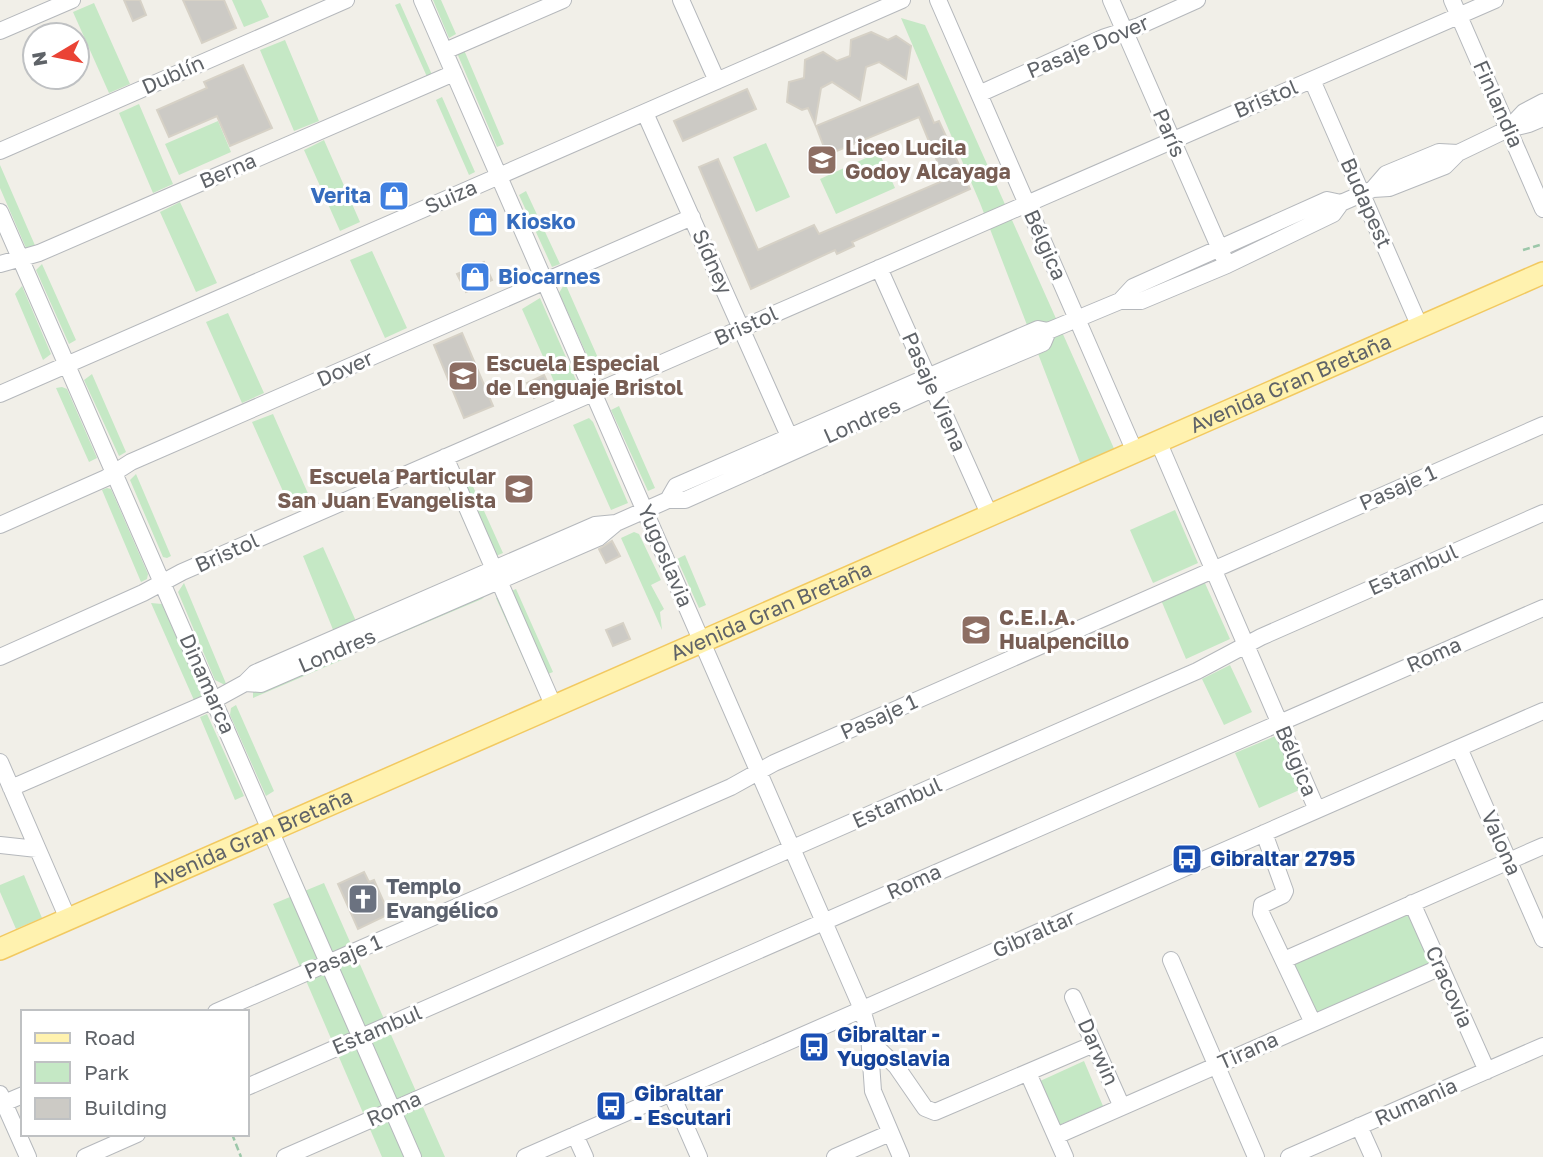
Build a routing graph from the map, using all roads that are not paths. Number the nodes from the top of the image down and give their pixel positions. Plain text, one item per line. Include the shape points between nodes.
1 (72, 0) edge
2 (346, 0) edge
3 (422, 0) edge
4 (563, 0) edge
5 (681, 0) edge
6 (902, 0) edge
7 (938, 0) edge
8 (1111, 0) edge
9 (1197, 0) edge
10 (1452, 0) edge
11 (1495, 0) edge
12 (1459, 16) junction
13 (1124, 31) junction
14 (0, 32) edge
15 (445, 51) junction
16 (454, 73) junction
17 (1312, 80) junction
18 (717, 81) junction
19 (979, 94) junction
20 (1543, 102) edge
21 (645, 113) junction
22 (1543, 118) edge
23 (1508, 129) junction
24 (1172, 140) junction
25 (0, 150) edge
26 (500, 176) junction
27 (1367, 192) junction
28 (1027, 204) junction
29 (1341, 204) junction
30 (1543, 209) edge
31 (0, 212) edge
32 (692, 217) junction
33 (1220, 249) junction
34 (20, 258) junction
35 (0, 264) edge
36 (1227, 265) junction
37 (879, 268) junction
38 (1543, 273) edge
39 (545, 281) junction
40 (1120, 301) junction
41 (1077, 319) junction
42 (1419, 327) junction
43 (741, 328) junction
44 (67, 365) junction
45 (930, 383) junction
46 (593, 392) junction
47 (0, 394) edge
48 (1543, 425) edge
49 (1158, 441) junction
50 (792, 443) junction
51 (1135, 452) junction
52 (445, 457) junction
53 (114, 473) junction
54 (645, 510) junction
55 (1543, 513) edge
56 (990, 516) junction
57 (0, 526) edge
58 (1214, 569) junction
59 (497, 575) junction
60 (162, 583) junction
61 (1543, 608) edge
62 (702, 642) junction
63 (1247, 646) junction
64 (0, 657) edge
65 (214, 700) junction
66 (554, 707) junction
67 (1543, 711) edge
68 (1279, 723) junction
69 (1459, 748) junction
70 (0, 762) edge
71 (759, 772) junction
72 (11, 788) junction
73 (1317, 810) junction
74 (271, 831) junction
75 (1264, 834) junction
76 (0, 845) edge
77 (1543, 846) edge
78 (37, 849) junction
79 (793, 849) junction
80 (1509, 861) junction
81 (1412, 903) junction
82 (68, 919) junction
83 (825, 921) junction
84 (1543, 939) edge
85 (0, 949) edge
86 (1171, 960) dead end
87 (1284, 960) junction
88 (329, 964) junction
89 (1441, 967) junction
90 (1073, 997) dead end
91 (863, 1009) junction
92 (221, 1010) edge
93 (1313, 1023) junction
94 (361, 1037) junction
95 (870, 1041) junction
96 (1094, 1044) junction
97 (1543, 1046) edge
98 (1217, 1065) junction
99 (1487, 1071) junction
100 (1028, 1073) junction
101 (248, 1087) edge
102 (671, 1093) junction
103 (21, 1096) edge
104 (2, 1099) edge
105 (1122, 1107) junction
106 (393, 1110) junction
107 (6, 1126) edge
108 (1359, 1126) junction
109 (890, 1133) junction
110 (575, 1135) junction
111 (132, 1136) edge
112 (1056, 1136) junction
113 (28, 1157) edge
114 (85, 1157) edge
115 (285, 1157) edge
116 (413, 1157) edge
117 (525, 1157) edge
118 (585, 1157) edge
119 (699, 1157) edge
120 (835, 1157) edge
121 (901, 1157) edge
122 (1065, 1157) edge
123 (1256, 1157) edge
124 (1289, 1157) edge
125 (1373, 1157) edge

1 - 14 street
2 - 25 street, Dublín
3 - 15 street, Yugoslavia
4 - 15 street
5 - 18 street
6 - 18 street, Suiza
7 - 19 street, Bélgica
8 - 13 street, París
9 - 13 street, Pasaje Dover
10 - 12 street, Finlandia
11 - 12 street, Bristol
12 - 17 street, Bristol
12 - 23 street, Finlandia
13 - 19 street, Pasaje Dover
13 - 24 street, París
15 - 16 street, Yugoslavia
16 - 26 street, Yugoslavia
16 - 34 street, Berna
17 - 24 street, Bristol
17 - 27 street, Budapest
18 - 21 street, Suiza
19 - 28 street, Bélgica
20 - 23 street, Londres via 1524,111
21 - 26 street, Suiza
21 - 32 street, Sídney
22 - 23 street, Londres
23 - 27 street, Londres via 1458,153 1439,152 1386,174
23 - 30 street, Finlandia
24 - 28 street, Bristol
24 - 33 street, París
26 - 39 street, Yugoslavia
26 - 44 street, Suiza
27 - 29 street, Londres
27 - 42 street, Budapest
28 - 37 street, Bristol
28 - 41 street, Bélgica
29 - 33 street, Londres via 1327,200
29 - 36 street, Londres via 1333,214
31 - 34 street, Dinamarca
32 - 39 street, Dover
32 - 43 street, Sídney
33 - 36 street, París
33 - 40 street, Londres via 1133,286
34 - 35 street, Berna
34 - 44 street, Dinamarca
36 - 40 street, Londres via 1141,301
37 - 43 street, Bristol
37 - 45 street, Pasaje Viena
38 - 42 main road, Avenida Gran Bretaña
39 - 46 street, Yugoslavia
39 - 53 street, Dover
40 - 41 street, Londres
41 - 45 street, Londres via 1048,331 1043,343
41 - 51 street, Bélgica
42 - 49 main road, Avenida Gran Bretaña
43 - 46 street, Bristol
43 - 50 street, Sídney
44 - 47 street, Suiza
44 - 53 street, Dinamarca
45 - 50 street, Londres
45 - 56 street, Pasaje Viena
46 - 52 street, Bristol
46 - 54 street, Yugoslavia
48 - 58 street, Pasaje 1
49 - 51 main road, Avenida Gran Bretaña
49 - 58 street, Bélgica
50 - 54 street, Londres via 685,500 668,500
51 - 56 main road, Avenida Gran Bretaña
52 - 59 street
52 - 60 street, Bristol
53 - 57 street, Dover
53 - 60 street, Dinamarca
54 - 59 street, Londres via 616,523 598,538
54 - 62 street, Yugoslavia
55 - 63 street, Estambul
56 - 62 main road, Avenida Gran Bretaña
58 - 63 street, Bélgica
58 - 71 street, Pasaje 1
59 - 65 street, Londres via 261,684 245,683
59 - 66 street
60 - 64 street, Bristol
60 - 65 street, Dinamarca
61 - 68 street, Roma
62 - 66 main road, Avenida Gran Bretaña
62 - 71 street, Yugoslavia
63 - 68 street, Bélgica
63 - 79 street, Estambul
65 - 72 street, Londres
65 - 74 street, Dinamarca
66 - 74 main road, Avenida Gran Bretaña
67 - 69 street, Gibraltar
68 - 73 street, Bélgica
68 - 83 street, Roma
69 - 73 street, Gibraltar
69 - 80 street, Valona
70 - 72 street
71 - 79 street, Yugoslavia
71 - 88 street, Pasaje 1
72 - 78 street
73 - 75 street, Gibraltar
74 - 82 main road, Avenida Gran Bretaña
74 - 88 street, Dinamarca
75 - 87 street via 1285,891 1262,905 1261,913
75 - 91 street, Gibraltar
76 - 78 street
77 - 80 street
78 - 82 street
79 - 83 street, Yugoslavia
79 - 94 street, Estambul
80 - 81 street
80 - 84 street, Valona
81 - 87 street
81 - 89 street, Cracovia
82 - 85 main road, Avenida Gran Bretaña
83 - 91 street, Yugoslavia
83 - 106 street, Roma
86 - 98 street
87 - 93 street
88 - 92 street, Pasaje 1
88 - 94 street, Dinamarca
89 - 93 street, Tirana
89 - 99 street, Cracovia
90 - 96 street, Darwin
91 - 95 street, Yugoslavia
91 - 102 street, Gibraltar
93 - 98 street, Tirana
94 - 101 street, Estambul
94 - 106 street, Dinamarca
95 - 100 street via 930,1112
95 - 109 street, Yugoslavia via 873,1091
96 - 100 street
96 - 105 street, Darwin
97 - 99 street, Rumania
98 - 105 street, Tirana
98 - 123 street
99 - 108 street, Rumania
100 - 112 street
102 - 110 street, Gibraltar
102 - 119 street
103 - 104 street
104 - 107 street
105 - 112 street, Tirana
106 - 115 street, Roma
106 - 116 street, Dinamarca
107 - 113 street
108 - 124 street, Rumania
108 - 125 street
109 - 120 street
109 - 121 street, Yugoslavia
110 - 117 street, Gibraltar
110 - 118 street
111 - 114 street
112 - 122 street

